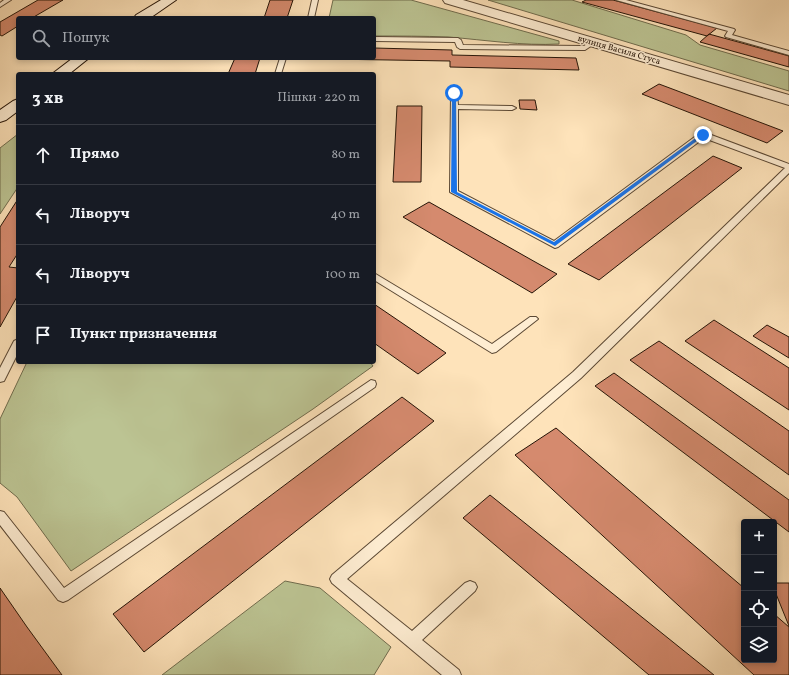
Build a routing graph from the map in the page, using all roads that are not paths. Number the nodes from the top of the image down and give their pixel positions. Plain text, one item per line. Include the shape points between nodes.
1 (8, 0) edge
2 (170, 0) edge
3 (315, 0) edge
4 (449, 0) edge
5 (619, 0) edge
6 (0, 5) edge
7 (144, 16) edge
8 (311, 16) edge
9 (376, 39) edge
10 (594, 42) junction
11 (789, 53) edge
12 (79, 60) edge
13 (282, 60) edge
14 (62, 72) edge
15 (279, 72) edge
16 (454, 93) dead end
17 (789, 100) edge
18 (16, 105) edge
19 (454, 108) junction
20 (512, 108) dead end
21 (0, 117) edge
22 (789, 168) edge
23 (376, 277) edge
24 (533, 319) dead end
25 (16, 347) edge
26 (0, 378) edge
27 (371, 384) dead end
28 (0, 516) edge
29 (470, 587) dead end
30 (412, 640) junction
31 (454, 675) edge

1 - 6 lane
2 - 7 street
3 - 8 lane
4 - 10 street, вулиця Василя Стуса
5 - 11 lane via 732,30 728,36
9 - 10 lane via 458,40 460,47 585,48
10 - 17 street, вулиця Василя Стуса
12 - 14 street
13 - 15 lane
16 - 19 lane
18 - 21 street
19 - 20 lane
19 - 22 lane via 454,192 555,244 703,135
22 - 30 lane via 577,375 337,579
23 - 24 lane via 492,349
25 - 26 lane
27 - 28 lane via 63,596
29 - 30 lane
30 - 31 lane

